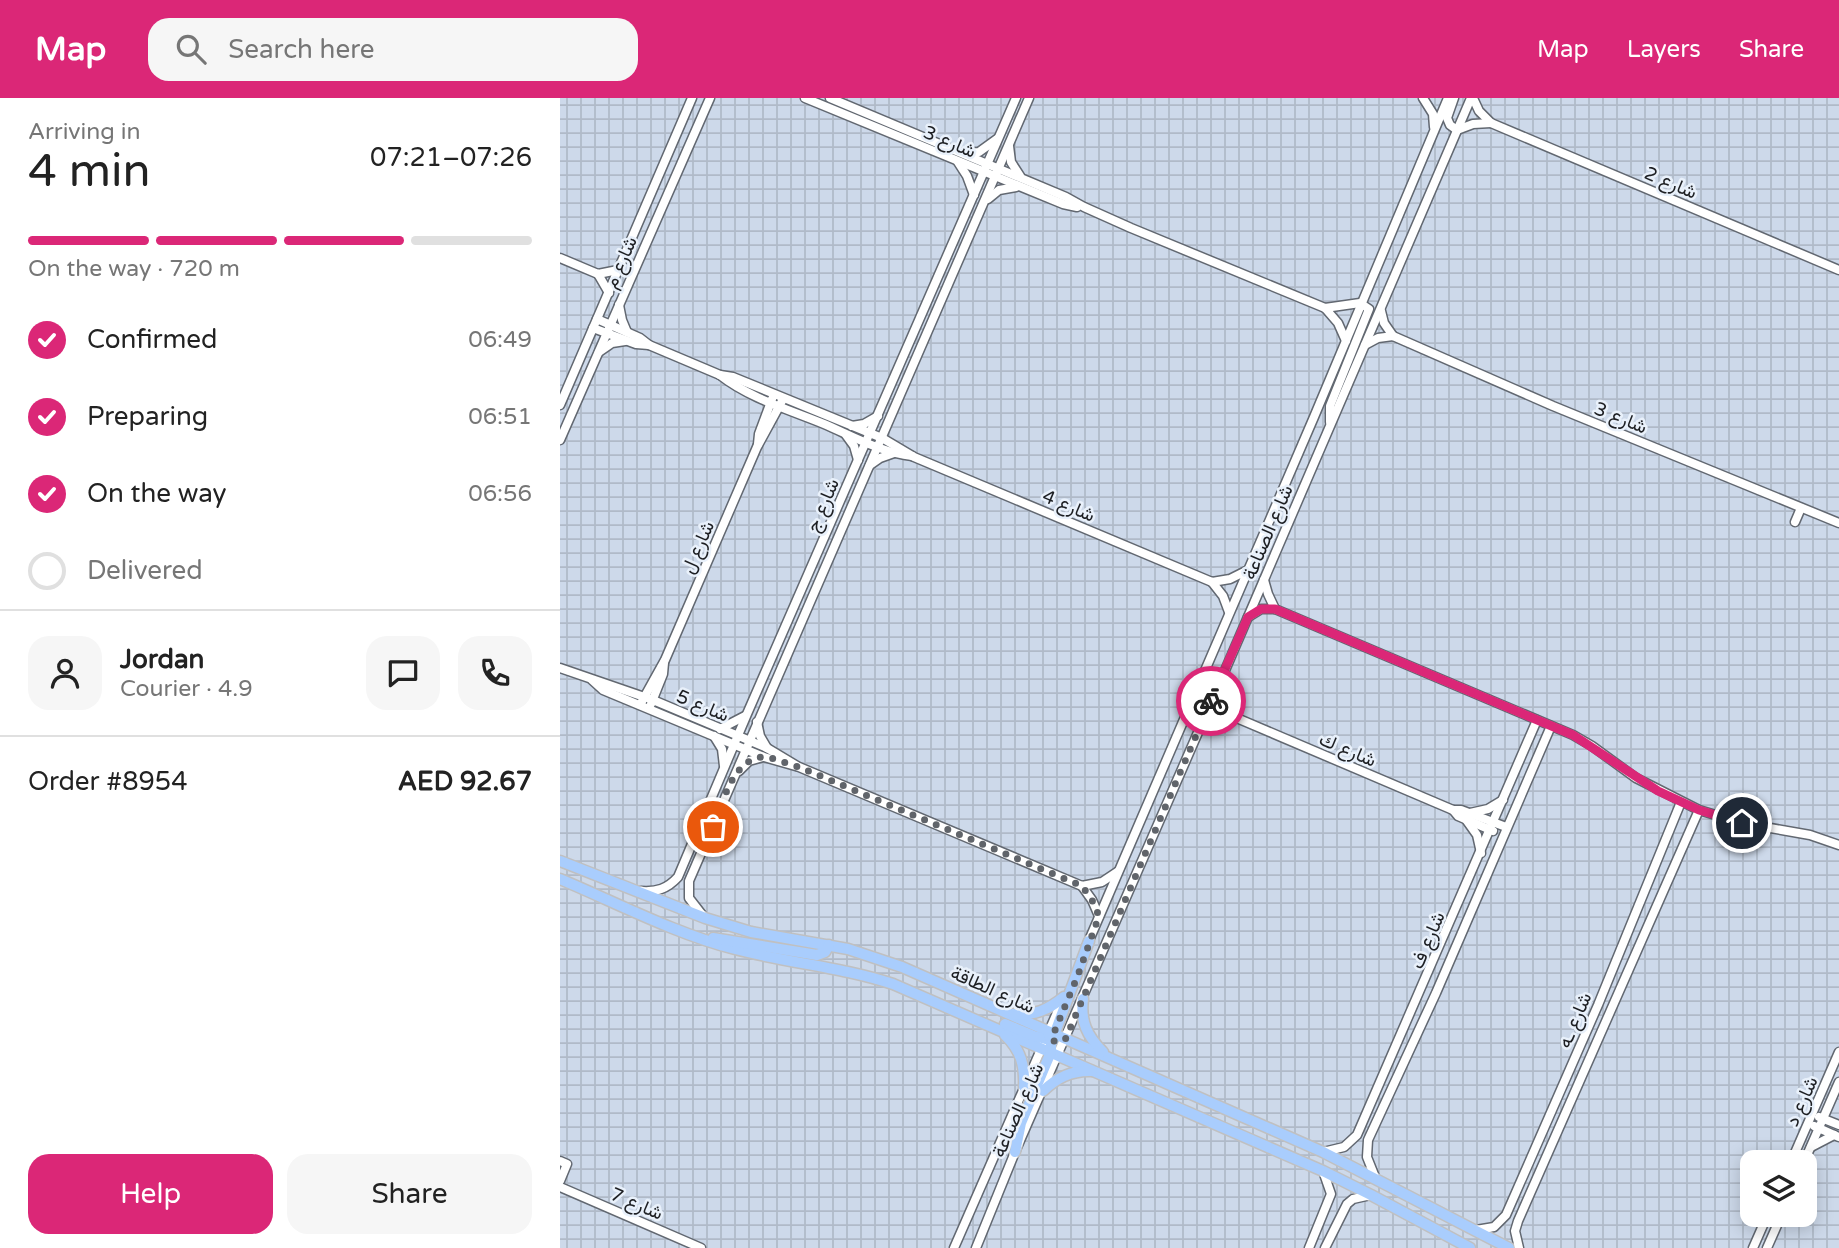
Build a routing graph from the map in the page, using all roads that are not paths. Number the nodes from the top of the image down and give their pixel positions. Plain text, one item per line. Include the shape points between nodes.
1 (692, 98) edge
2 (710, 98) edge
3 (805, 98) edge
4 (830, 98) edge
5 (1016, 98) edge
6 (1029, 98) edge
7 (1423, 98) edge
8 (1448, 98) edge
9 (1454, 98) edge
10 (1472, 98) edge
11 (1491, 123) junction
12 (1434, 130) junction
13 (1457, 130) junction
14 (999, 138) junction
15 (1009, 145) junction
16 (959, 157) junction
17 (986, 169) junction
18 (997, 172) junction
19 (1021, 182) junction
20 (974, 195) junction
21 (983, 204) junction
22 (560, 258) edge
23 (618, 270) junction
24 (1839, 270) edge
25 (598, 274) junction
26 (609, 292) junction
27 (619, 302) junction
28 (1360, 303) junction
29 (1325, 308) junction
30 (1381, 309) junction
31 (595, 324) junction
32 (608, 329) junction
33 (626, 336) junction
34 (1393, 336) junction
35 (1346, 341) junction
36 (1365, 345) junction
37 (597, 354) junction
38 (772, 398) junction
39 (782, 402) junction
40 (560, 406) edge
41 (572, 411) junction
42 (878, 416) junction
43 (889, 424) junction
44 (1330, 425) junction
45 (847, 429) junction
46 (868, 438) junction
47 (560, 440) edge
48 (880, 442) junction
49 (757, 447) junction
50 (895, 449) junction
51 (858, 460) junction
52 (868, 467) junction
53 (1801, 508) junction
54 (1795, 522) dead end
55 (1839, 523) edge
56 (1247, 570) junction
57 (810, 575) junction
58 (821, 579) junction
59 (1264, 580) junction
60 (1212, 582) junction
61 (1275, 609) junction
62 (1229, 612) junction
63 (1248, 617) junction
64 (775, 651) junction
65 (786, 657) junction
66 (560, 668) edge
67 (592, 680) junction
68 (1220, 682) junction
69 (655, 683) junction
70 (628, 691) junction
71 (647, 703) junction
72 (672, 709) junction
73 (747, 714) junction
74 (1233, 716) junction
75 (1537, 720) junction
76 (757, 722) junction
77 (1551, 726) junction
78 (717, 732) junction
79 (1197, 732) junction
80 (736, 740) junction
81 (747, 745) junction
82 (766, 752) junction
83 (724, 767) junction
84 (734, 776) junction
85 (1505, 798) junction
86 (1682, 802) junction
87 (1699, 810) junction
88 (1466, 816) junction
89 (702, 824) junction
90 (1492, 826) junction
91 (713, 827) junction
92 (1505, 831) junction
93 (1839, 845) edge
94 (1481, 853) junction
95 (560, 861) edge
96 (1118, 870) junction
97 (560, 879) edge
98 (1082, 886) junction
99 (631, 890) junction
100 (1099, 916) junction
101 (705, 918) junction
102 (699, 937) junction
103 (1089, 942) junction
104 (829, 945) junction
105 (1423, 988) junction
106 (1436, 993) junction
107 (1064, 997) junction
108 (1083, 999) junction
109 (1598, 1005) junction
110 (955, 1009) junction
111 (1612, 1010) junction
112 (1005, 1013) junction
113 (997, 1028) junction
114 (1053, 1043) junction
115 (1839, 1052) edge
116 (1108, 1057) junction
117 (1097, 1071) junction
118 (1142, 1072) junction
119 (1839, 1082) edge
120 (1024, 1087) junction
121 (1043, 1091) junction
122 (1829, 1105) junction
123 (1812, 1114) junction
124 (1823, 1118) junction
125 (1808, 1124) junction
126 (1839, 1124) edge
127 (1818, 1128) junction
128 (1837, 1136) edge
129 (1811, 1147) junction
130 (1796, 1150) edge
131 (1810, 1150) edge
132 (1015, 1152) junction
133 (1323, 1152) junction
134 (560, 1161) edge
135 (1322, 1171) junction
136 (1375, 1177) junction
137 (560, 1181) edge
138 (560, 1188) edge
139 (1371, 1195) junction
140 (1762, 1227) edge
141 (1777, 1227) edge
142 (1476, 1230) junction
143 (701, 1248) edge
144 (954, 1248) edge
145 (976, 1248) edge
146 (1309, 1248) edge
147 (1325, 1248) edge
148 (1470, 1248) edge
149 (1508, 1248) edge
150 (1520, 1248) edge
151 (1753, 1248) edge
152 (1768, 1248) edge

1 - 23 street, شارع م
2 - 27 street, شارع م
3 - 16 street, شارع 3
4 - 16 street, شارع 3
5 - 14 street, شارع ج
6 - 15 street, شارع ج
7 - 12 street via 1433,114
8 - 12 street, شارع الصناعة
9 - 13 street via 1447,118
10 - 11 street
10 - 13 street, شارع الصناعة
11 - 13 street
11 - 24 street, شارع 2
12 - 28 street, شارع الصناعة
13 - 30 street, شارع الصناعة
14 - 16 street via 979,152
14 - 17 street, شارع ج
15 - 18 street, شارع ج
15 - 19 street
16 - 17 street, شارع 3
16 - 20 street
17 - 18 street, شارع 3
17 - 20 street, شارع ج
18 - 19 street, شارع 3
18 - 21 street, شارع ج
19 - 21 street via 999,190
19 - 29 street, شارع 3
20 - 42 street, شارع ج
21 - 43 street, شارع ج
22 - 25 street
23 - 25 street
23 - 26 street, شارع م
25 - 26 street
26 - 31 street, شارع م
27 - 32 street, شارع م
27 - 33 street
28 - 29 street
28 - 35 street, شارع الصناعة
28 - 44 street via 1369,313 1330,406
29 - 35 street
30 - 34 street
30 - 36 street, شارع الصناعة
31 - 32 street, شارع 4
31 - 40 street, شارع م
32 - 33 street, شارع 4
32 - 37 street, شارع م
33 - 37 street
33 - 38 street, شارع 4 via 733,377
34 - 36 street
34 - 53 street, شارع 3
35 - 56 street, شارع الصناعة
36 - 44 street, شارع الصناعة
37 - 41 street, شارع م
38 - 39 street, شارع 4
38 - 49 street, شارع ل
39 - 45 street, شارع 4
39 - 49 street, شارع ل
40 - 41 street
41 - 47 street, شارع م
42 - 45 street
42 - 46 street, شارع ج
43 - 48 street, شارع ج
43 - 50 street
44 - 59 street, شارع الصناعة
45 - 46 street, شارع 4
45 - 51 street
46 - 48 street, شارع 4
46 - 51 street, شارع ج
48 - 50 street, شارع 4
48 - 52 street, شارع ج
49 - 69 street, شارع ل
50 - 52 street
50 - 60 street, شارع 4
51 - 57 street, شارع ج
52 - 58 street, شارع ج
53 - 54 street
53 - 55 street, شارع 3
56 - 60 street
56 - 62 street, شارع الصناعة
57 - 58 street
57 - 64 street, شارع ج
58 - 65 street, شارع ج
59 - 61 street
59 - 63 street, شارع الصناعة
60 - 62 street
61 - 63 street via 1261,609
61 - 75 street
62 - 96 street, شارع الصناعة
63 - 68 street, شارع الصناعة
64 - 65 street
64 - 73 street, شارع ج
65 - 76 street, شارع ج
66 - 67 street, شارع 5
67 - 70 street, شارع 5
67 - 71 street, شارع 5 via 603,690
68 - 74 street via 1221,701
68 - 79 street, شارع الصناعة
69 - 70 street
69 - 71 street, شارع ل
69 - 72 street
70 - 71 street, شارع 5
71 - 72 street, شارع 5
71 - 78 street, شارع 5
72 - 78 street, شارع 5
73 - 78 street
73 - 80 street, شارع ج
74 - 79 street via 1213,719
74 - 88 street, شارع ك
75 - 77 street
75 - 85 street, شارع ف
76 - 81 street, شارع ج
76 - 82 street
77 - 86 street
77 - 92 street, شارع ف
78 - 80 street, شارع 5
78 - 83 street
79 - 108 street, شارع الصناعة
80 - 81 street, شارع 5
80 - 83 street, شارع ج
81 - 82 street, شارع 5
81 - 84 street, شارع ج
82 - 84 street
82 - 98 street, شارع 5
83 - 89 street, شارع ج
84 - 91 street, شارع ج
85 - 88 street
85 - 90 street, شارع ف
86 - 87 street
86 - 109 street, شارع ـه
87 - 93 street
87 - 111 street, شارع ـه
88 - 90 street, شارع ك
88 - 94 street
89 - 91 street
89 - 99 street, شارع ج via 671,886 652,892
90 - 92 street, شارع ك
90 - 94 street, شارع ف
91 - 101 street, شارع ج via 687,890
92 - 106 street, شارع ف
94 - 105 street, شارع ف
95 - 99 main road, شارع الطاقة
96 - 98 street via 1102,882
96 - 100 street, شارع الصناعة
97 - 102 main road, شارع الطاقة
98 - 100 street
99 - 101 main road, شارع الطاقة
100 - 103 street, شارع الصناعة
101 - 104 main road, شارع الطاقة via 751,932
102 - 104 main road via 817,955
102 - 110 main road, شارع الطاقة via 876,978
103 - 107 street, شارع الصناعة
103 - 114 main road
104 - 112 main road, شارع الطاقة via 902,967
105 - 106 street
105 - 133 street, شارع ف via 1357,1135 1344,1147
106 - 136 street, شارع ف via 1368,1140 1367,1157
107 - 112 main road via 1036,1014
107 - 114 street, شارع الصناعة
108 - 114 street, شارع الصناعة
108 - 116 main road via 1085,1029
109 - 111 street
109 - 142 street, شارع ـه via 1506,1215 1494,1227
110 - 113 main road, شارع الطاقة
110 - 114 main road
111 - 150 street, شارع ـه via 1518,1221 1515,1240
112 - 114 main road, شارع الطاقة
113 - 114 main road, شارع الطاقة
113 - 120 main road via 1020,1053
114 - 116 main road, شارع الطاقة
114 - 117 main road, شارع الطاقة
114 - 118 main road
114 - 120 street, شارع الصناعة
114 - 121 street, شارع الصناعة
114 - 132 main road via 1021,1123
115 - 123 street, شارع د
116 - 118 main road, شارع الطاقة
117 - 121 main road via 1068,1074
117 - 135 main road, شارع الطاقة
118 - 133 main road, شارع الطاقة
119 - 122 street, شارع د
120 - 144 street, شارع الصناعة
121 - 132 street, شارع الصناعة
122 - 124 street, شارع د
122 - 126 street
123 - 124 street
123 - 125 street, شارع د
124 - 126 street
124 - 127 street, شارع د
125 - 127 street
125 - 130 street, شارع د
127 - 128 street
127 - 129 street, شارع د
128 - 129 street
129 - 131 street, شارع د
132 - 145 street, شارع الصناعة
133 - 136 main road, شارع الطاقة
134 - 137 street via 568,1164
135 - 139 main road, شارع الطاقة
135 - 146 street via 1331,1194
136 - 142 main road, شارع الطاقة
138 - 143 street, شارع 7
139 - 147 street via 1347,1204
139 - 148 main road, شارع الطاقة
140 - 151 street
141 - 152 street
142 - 149 main road, شارع الطاقة

